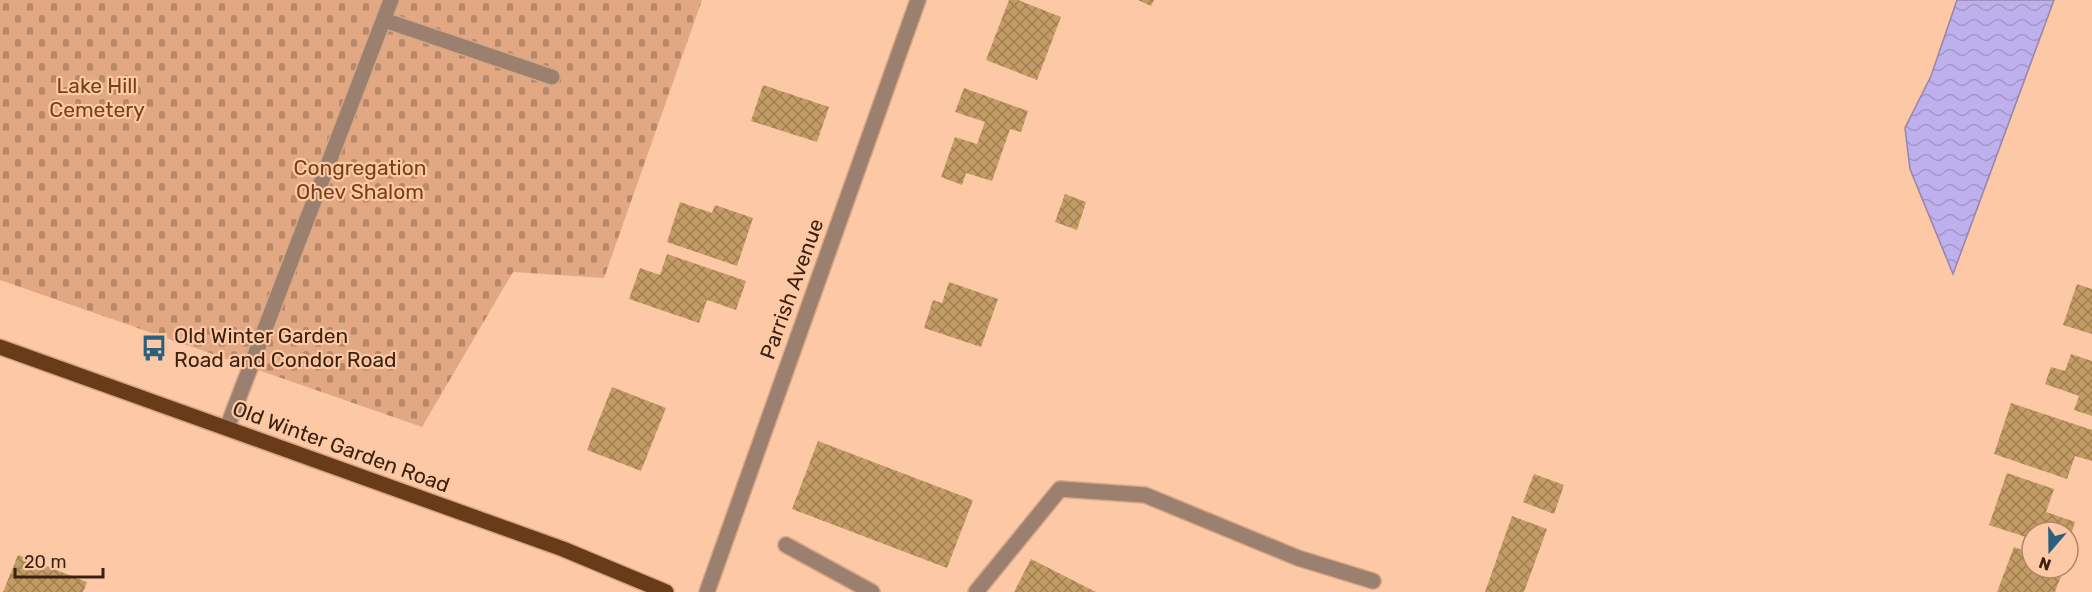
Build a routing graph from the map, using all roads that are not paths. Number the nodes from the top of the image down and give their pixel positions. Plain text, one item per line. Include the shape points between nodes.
1 (391, 0) edge
2 (918, 0) edge
3 (384, 20) junction
4 (552, 77) dead end
5 (0, 347) edge
6 (227, 428) junction
7 (786, 545) dead end
8 (1373, 581) dead end
9 (666, 592) edge
10 (707, 592) edge
11 (872, 592) edge
12 (976, 592) edge

1 - 3 street
2 - 10 street, Parrish Avenue
3 - 4 street
3 - 6 street
5 - 6 main road, Old Winter Garden Road
6 - 9 main road, Old Winter Garden Road via 562,549
7 - 11 street
8 - 12 street via 1298,558 1145,495 1060,489

